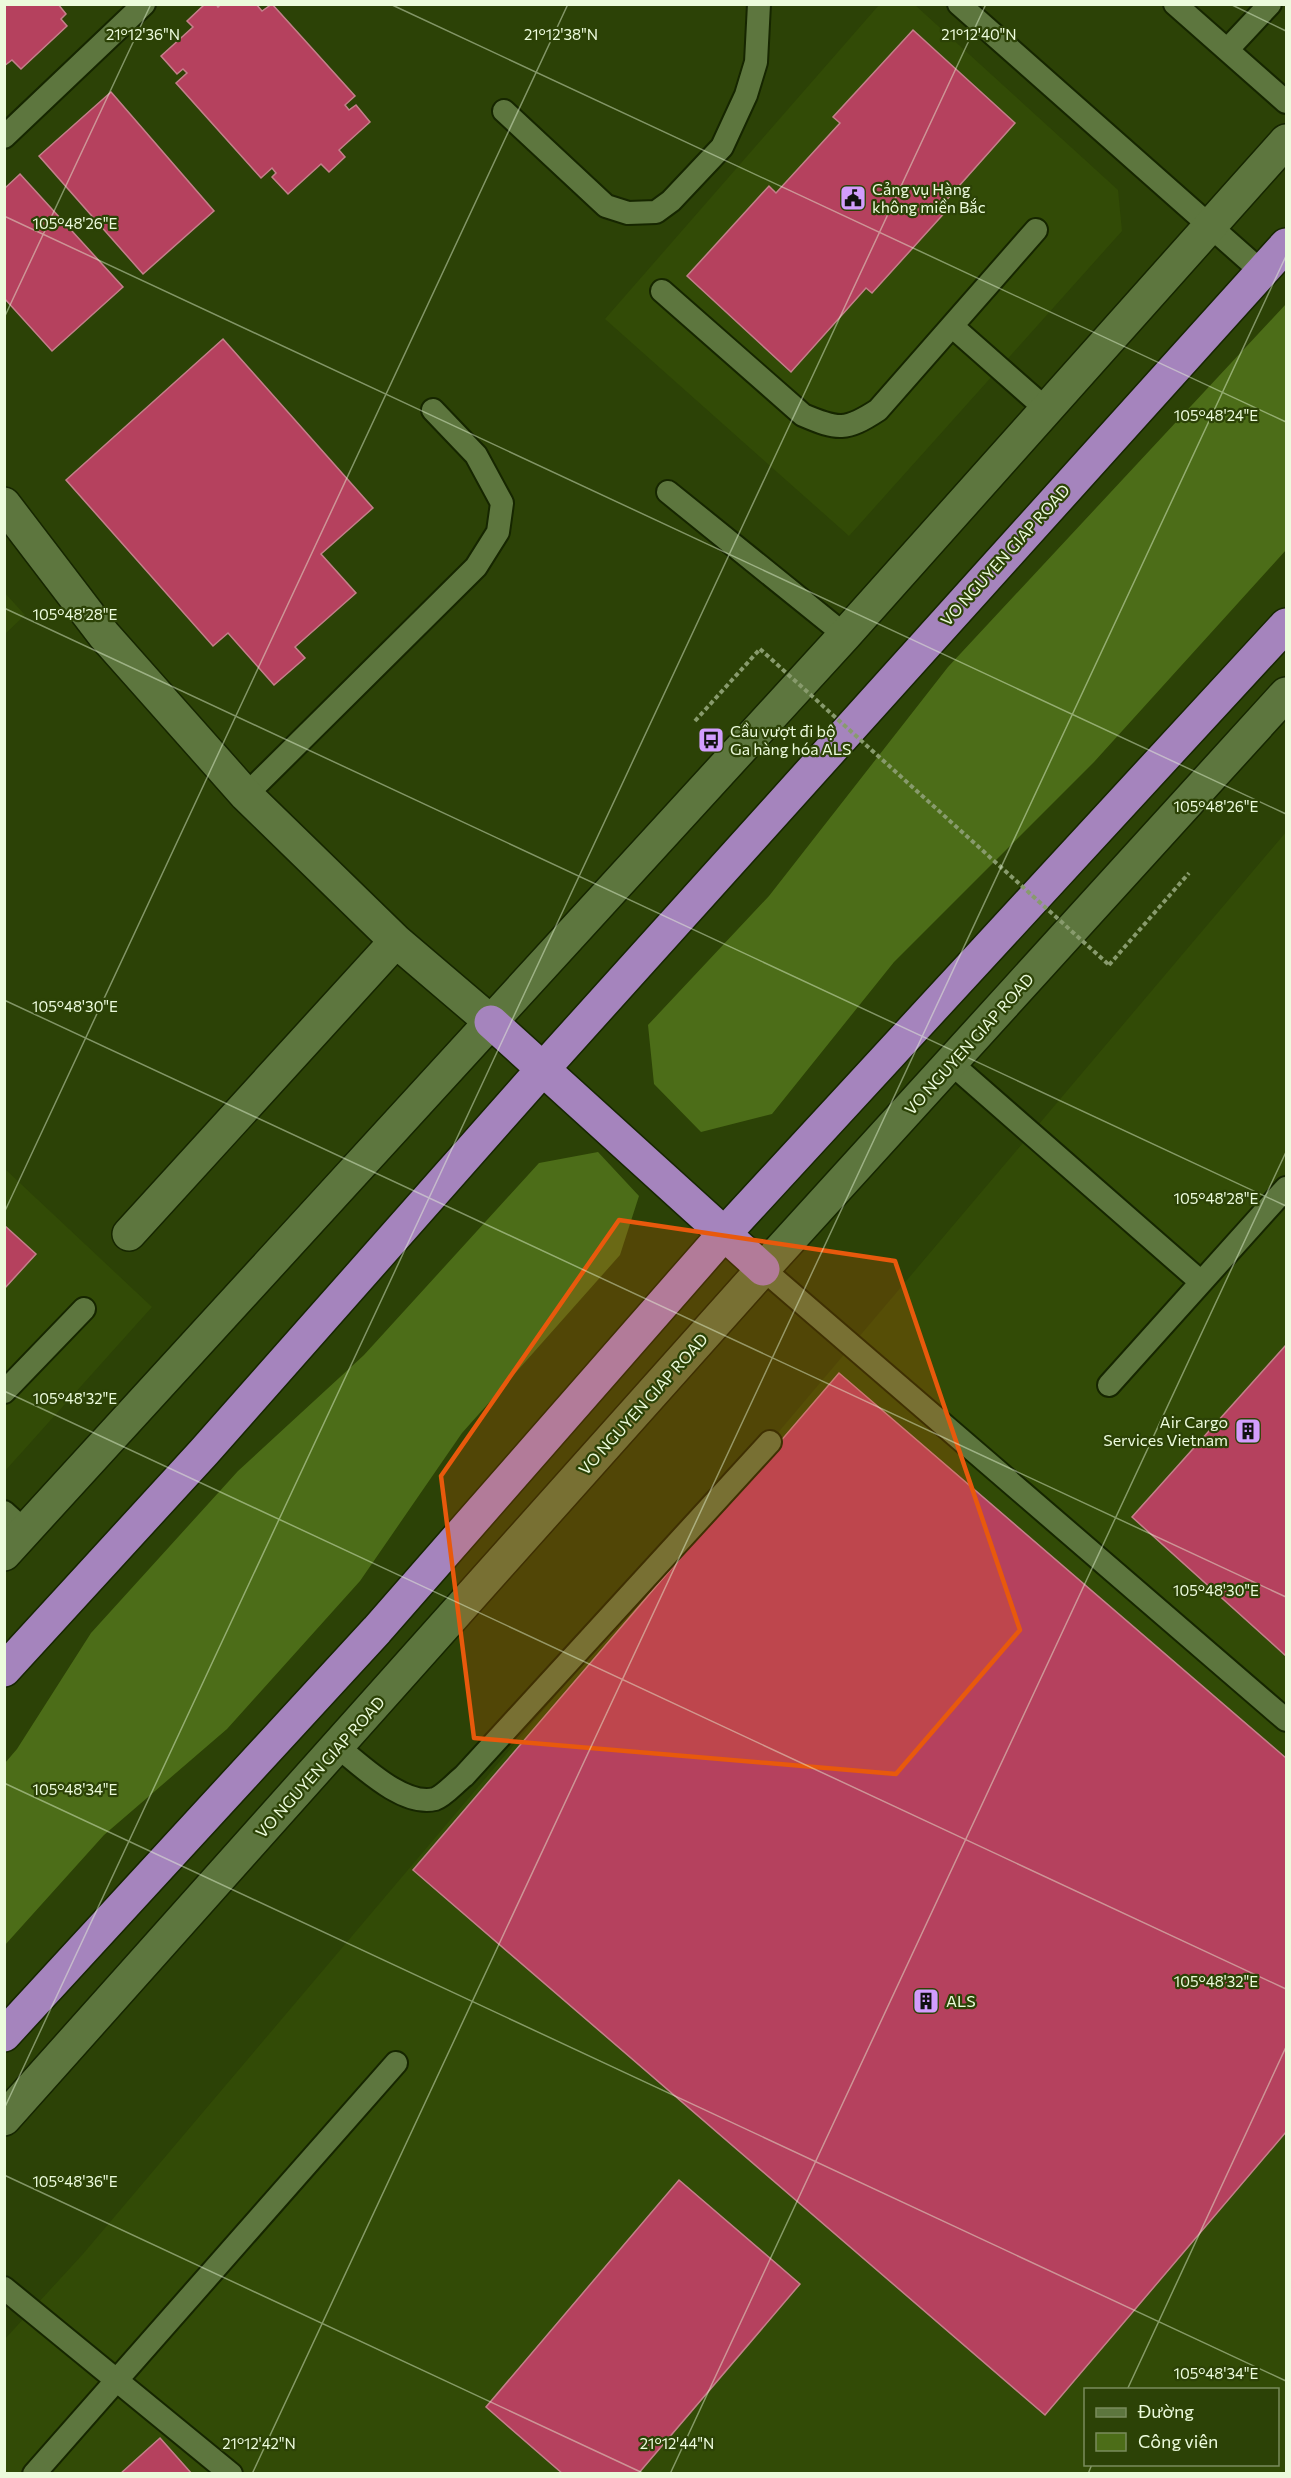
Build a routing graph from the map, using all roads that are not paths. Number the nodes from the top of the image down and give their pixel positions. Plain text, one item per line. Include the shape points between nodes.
1 (144, 4) edge
2 (759, 4) edge
3 (959, 4) edge
4 (1175, 4) edge
5 (1270, 4) edge
6 (1227, 50) junction
7 (1287, 102) edge
8 (504, 111) dead end
9 (4, 137) edge
10 (1287, 141) edge
11 (1209, 227) junction
12 (1036, 230) dead end
13 (1287, 245) edge
14 (1262, 272) junction
15 (662, 291) dead end
16 (953, 327) junction
17 (1046, 409) junction
18 (433, 410) dead end
19 (668, 492) dead end
20 (4, 504) edge
21 (1287, 625) edge
22 (845, 635) junction
23 (1287, 694) edge
24 (246, 795) junction
25 (396, 941) junction
26 (491, 1023) junction
27 (952, 1064) junction
28 (542, 1070) junction
29 (1287, 1188) edge
30 (129, 1234) dead end
31 (724, 1234) junction
32 (763, 1269) junction
33 (1201, 1282) junction
34 (84, 1309) dead end
35 (1108, 1384) dead end
36 (4, 1392) edge
37 (770, 1442) dead end
38 (11, 1532) edge
39 (4, 1670) edge
40 (1287, 1720) edge
41 (338, 1747) junction
42 (4, 2035) edge
43 (396, 2063) dead end
44 (4, 2119) edge
45 (4, 2288) edge
46 (117, 2381) junction
47 (34, 2474) edge
48 (231, 2474) edge

1 - 9 lane
2 - 8 lane via 756,62 736,120 722,147 656,212 628,213 606,206
3 - 11 lane
4 - 6 lane
5 - 6 lane
6 - 7 lane
10 - 11 main road
11 - 14 lane
11 - 17 main road
12 - 16 lane
13 - 14 highway, VO NGUYEN GIAP ROAD
14 - 28 highway, VO NGUYEN GIAP ROAD
15 - 16 lane via 803,415 829,426 855,425 878,410
16 - 17 lane
17 - 22 main road
18 - 24 lane via 476,455 502,503 498,532 476,567
19 - 22 lane
20 - 24 main road via 104,635
21 - 31 highway
22 - 26 main road
23 - 27 main road, VO NGUYEN GIAP ROAD
24 - 25 main road
25 - 26 main road
25 - 30 main road
26 - 28 highway
26 - 38 main road
27 - 32 main road, VO NGUYEN GIAP ROAD
27 - 33 lane
28 - 31 highway
28 - 39 highway, VO NGUYEN GIAP ROAD via 204,1452
29 - 33 lane
31 - 32 highway
31 - 42 highway via 377,1630
32 - 40 lane
32 - 41 main road, VO NGUYEN GIAP ROAD
33 - 35 lane
34 - 36 lane
37 - 41 lane via 464,1776 436,1798 415,1799 388,1786
41 - 44 main road, VO NGUYEN GIAP ROAD
43 - 46 lane
45 - 46 lane
46 - 47 lane
46 - 48 lane

